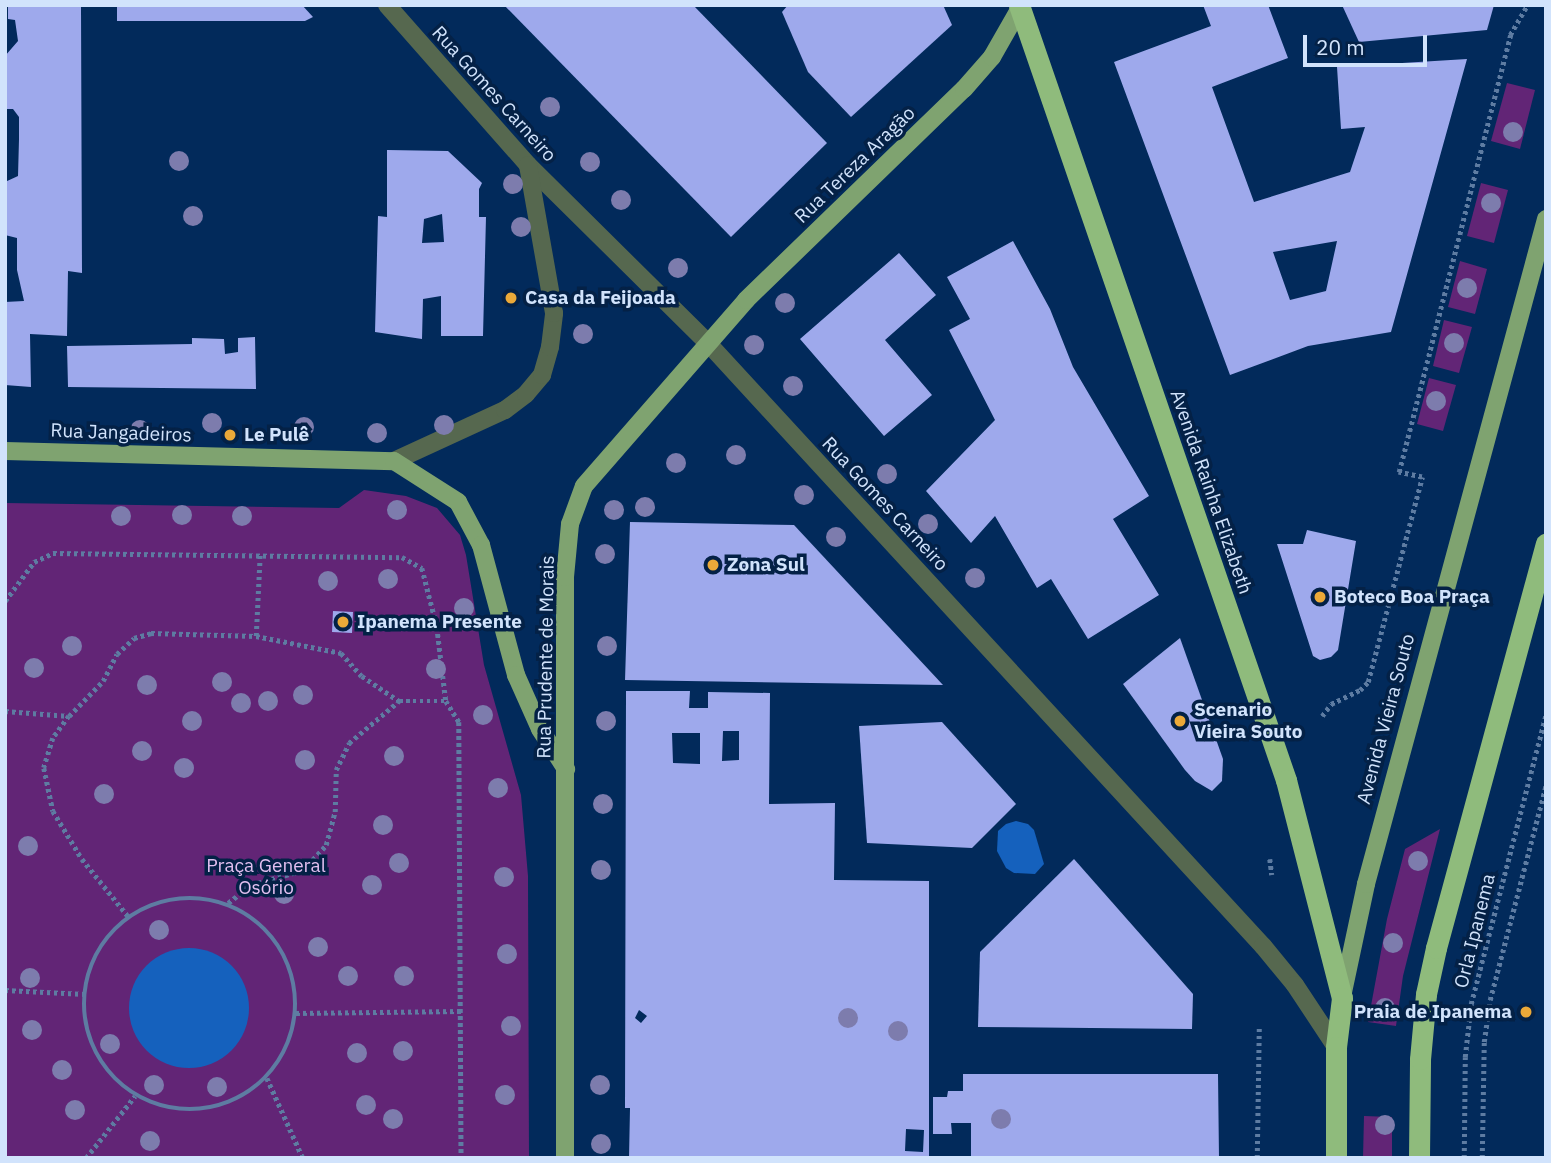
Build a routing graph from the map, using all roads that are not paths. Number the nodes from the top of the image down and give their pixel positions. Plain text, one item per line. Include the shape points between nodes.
1 (387, 5) edge
2 (1020, 7) edge
3 (528, 165) junction
4 (1546, 219) edge
5 (707, 342) junction
6 (5, 451) edge
7 (394, 461) junction
8 (1546, 544) edge
9 (566, 769) junction
10 (1342, 998) junction
11 (1336, 1047) junction
12 (565, 1158) edge
13 (1336, 1158) edge
14 (1419, 1158) edge

1 - 3 street, Rua Gomes Carneiro
2 - 5 main road, Rua Tereza Aragão via 992,57 964,89
2 - 10 highway, Avenida Rainha Elizabeth via 1286,780
3 - 5 street, Rua Gomes Carneiro
3 - 7 street, Rua Jangadeiros via 554,313 542,375 505,411
4 - 10 main road, Avenida Vieira Souto via 1366,884
5 - 9 main road, Rua Prudente de Morais via 584,486 570,524 565,577
5 - 11 street, Rua Gomes Carneiro via 1263,946
6 - 7 main road, Rua Jangadeiros
7 - 9 main road, Rua Prudente de Morais via 458,502 481,545 516,675 540,729
8 - 14 highway via 1426,994
9 - 12 main road, Rua Prudente de Morais
10 - 11 highway, Avenida Vieira Souto
11 - 13 highway, Avenida Vieira Souto

